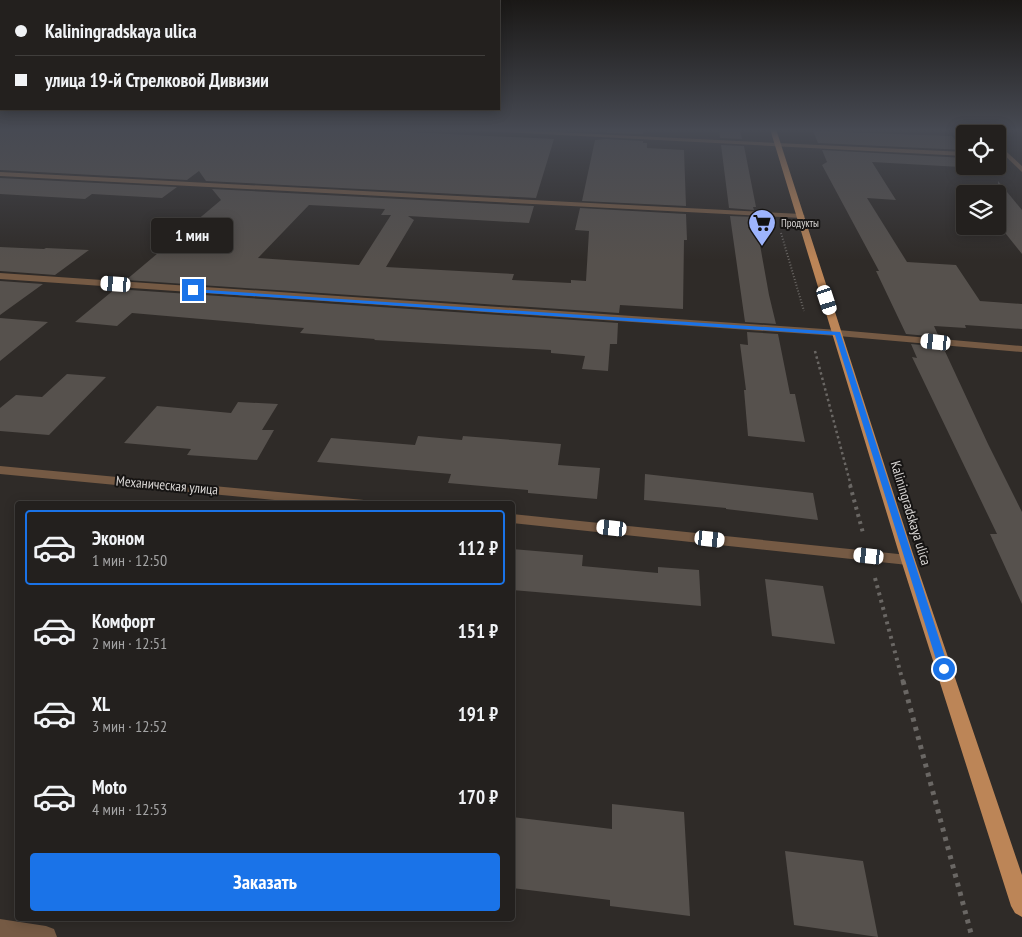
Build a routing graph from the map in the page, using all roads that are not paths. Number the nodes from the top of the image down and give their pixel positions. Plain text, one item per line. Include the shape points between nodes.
1 (787, 173) edge
2 (0, 174) edge
3 (801, 216) junction
4 (0, 276) edge
5 (838, 333) junction
6 (1022, 349) edge
7 (0, 470) edge
8 (332, 501) edge
9 (515, 518) edge
10 (908, 560) junction
11 (1022, 906) edge
12 (0, 930) edge
13 (46, 937) edge

1 - 3 main road, Kaliningradskaya ulica
2 - 3 street
3 - 5 main road, Kaliningradskaya ulica
4 - 5 street
5 - 6 street
5 - 10 main road, Kaliningradskaya ulica
7 - 8 street, Механическая улица
9 - 10 street
10 - 11 main road, Kaliningradskaya ulica
12 - 13 street

